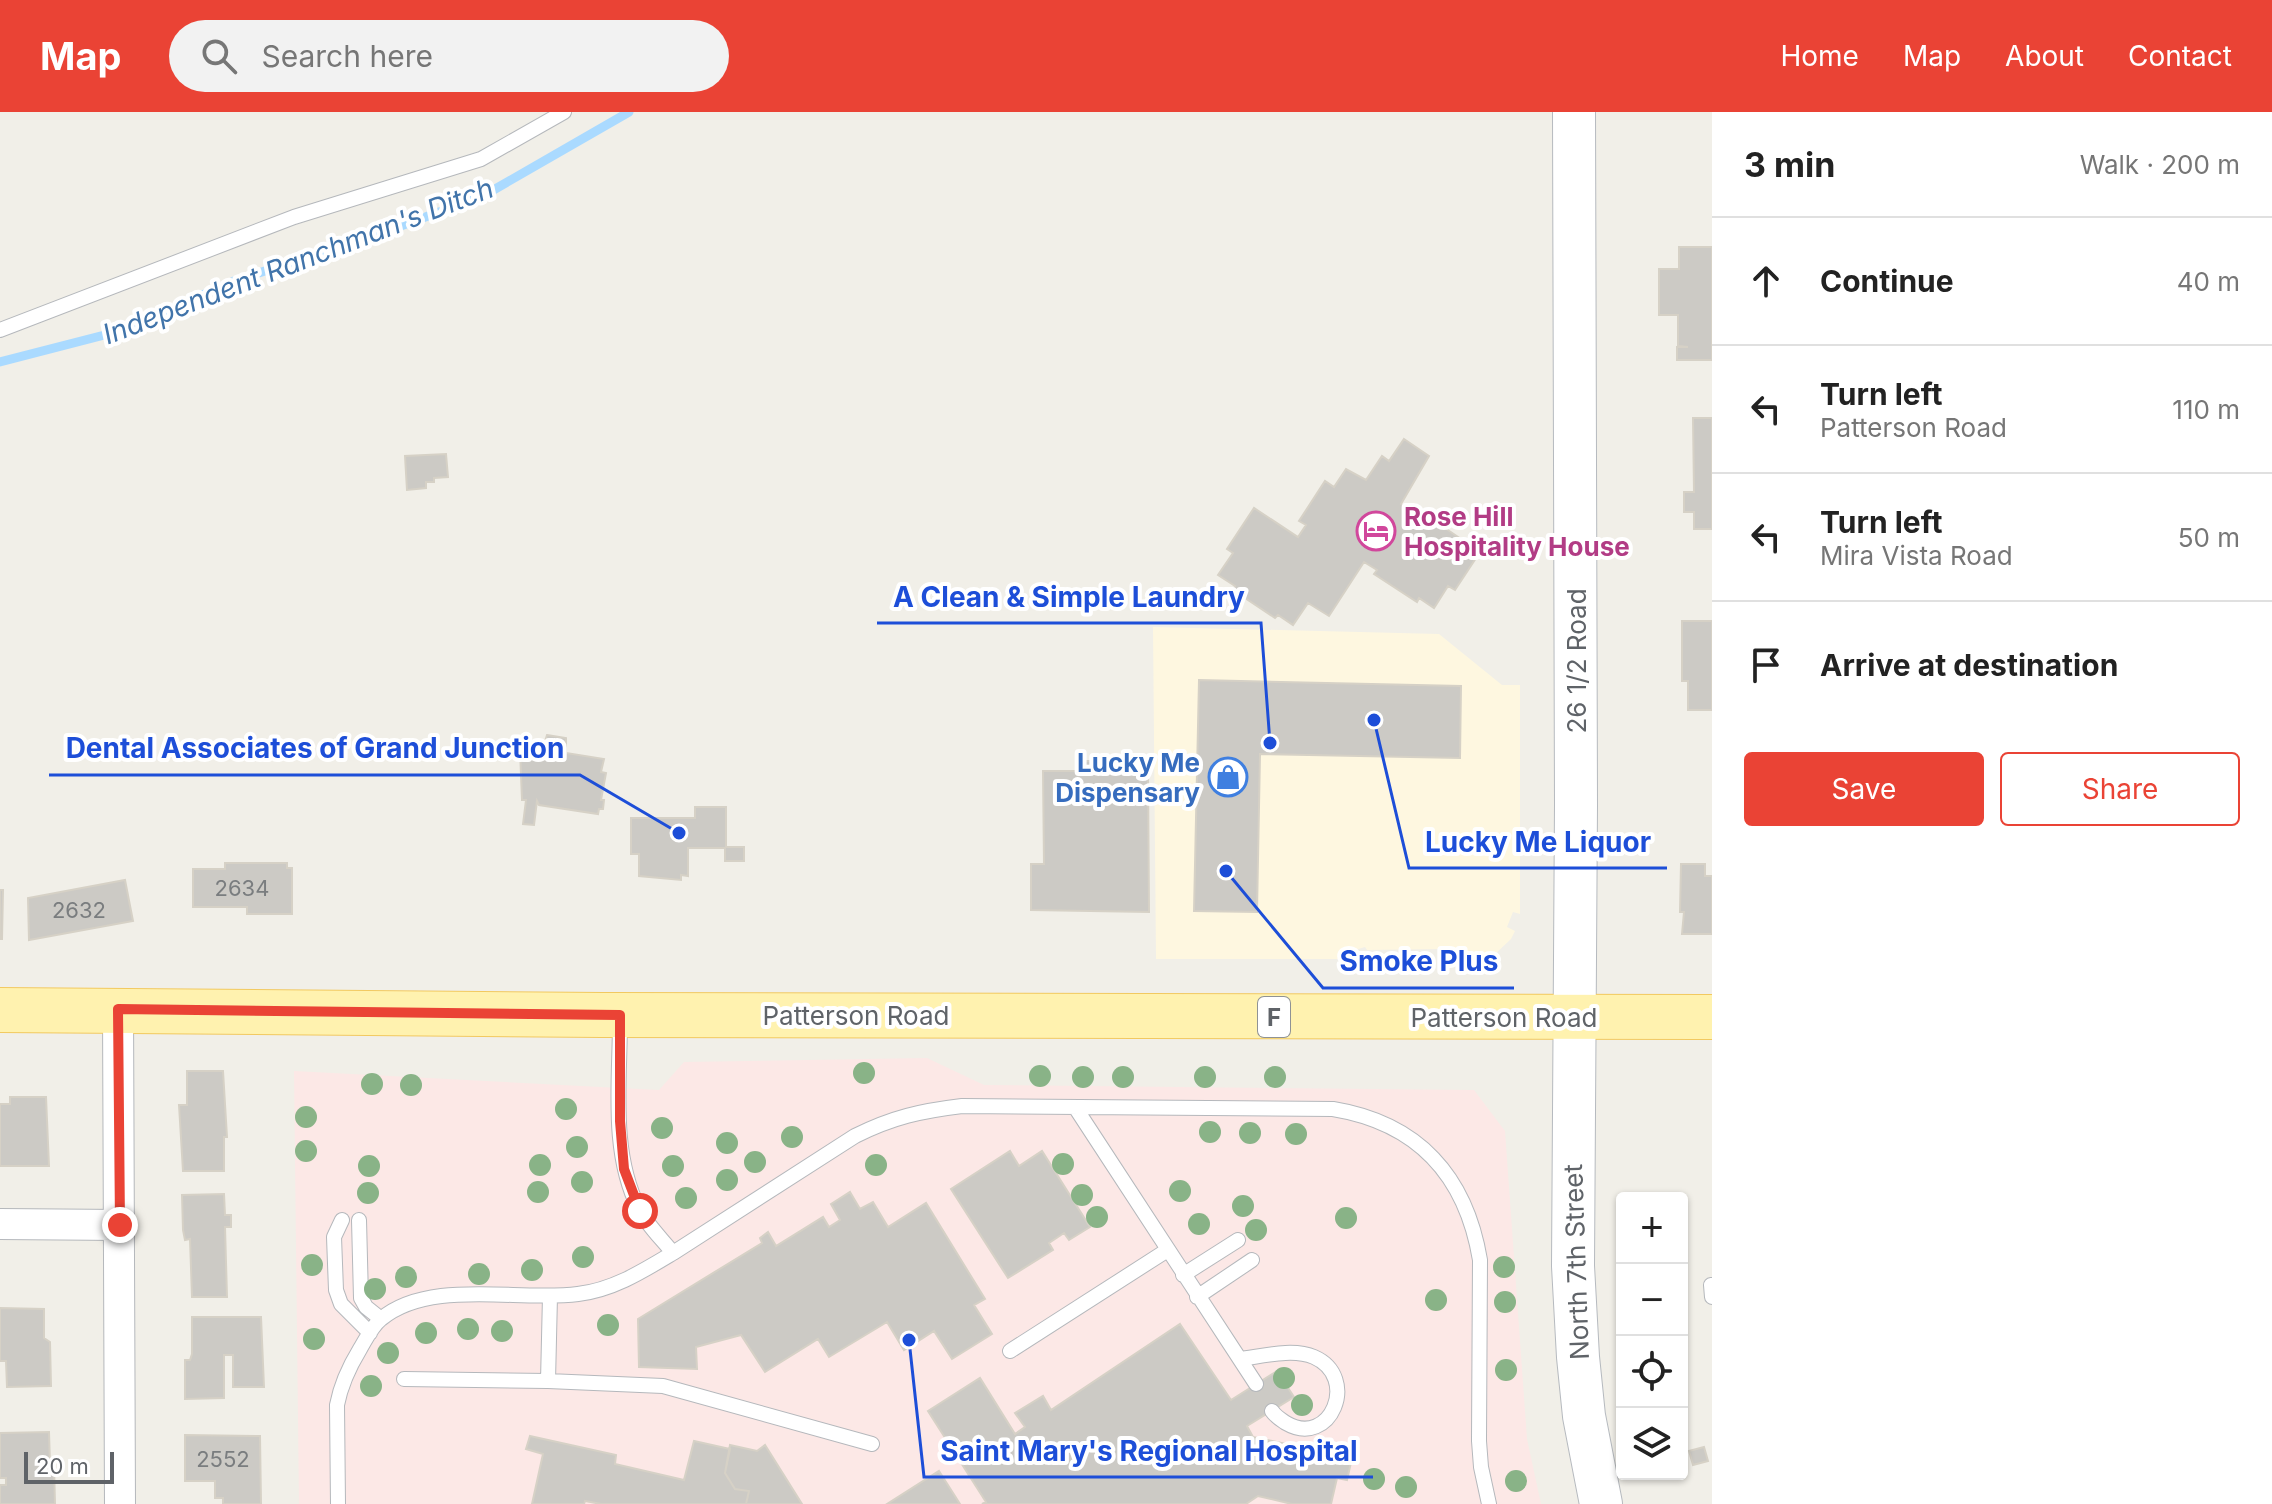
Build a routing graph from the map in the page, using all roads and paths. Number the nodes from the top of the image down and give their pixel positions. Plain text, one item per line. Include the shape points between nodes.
1 (564, 112) edge
2 (1574, 112) edge
3 (0, 330) edge
4 (118, 1009) junction
5 (0, 1010) edge
6 (620, 1015) junction
7 (1574, 1017) junction
8 (1712, 1017) edge
9 (1075, 1107) junction
10 (342, 1220) dead end
11 (359, 1220) dead end
12 (0, 1224) edge
13 (120, 1225) junction
14 (1238, 1240) dead end
15 (1166, 1251) junction
16 (673, 1253) junction
17 (1252, 1260) dead end
18 (1183, 1275) junction
19 (1711, 1285) edge
20 (550, 1296) junction
21 (1197, 1297) junction
22 (1712, 1297) edge
23 (381, 1319) junction
24 (370, 1333) junction
25 (1010, 1351) dead end
26 (1240, 1359) junction
27 (404, 1379) dead end
28 (548, 1381) junction
29 (1256, 1384) dead end
30 (1272, 1411) dead end
31 (872, 1444) dead end
32 (120, 1504) edge
33 (338, 1504) edge
34 (1489, 1504) edge
35 (1601, 1504) edge

1 - 3 lane via 481,159 294,217
2 - 7 main road, 26 1/2 Road
4 - 5 main road, Patterson Road / F
4 - 6 main road, Patterson Road / F
4 - 13 street
6 - 7 main road, Patterson Road / F
6 - 16 lane via 624,1169 640,1211
7 - 8 main road, Patterson Road / F
7 - 35 main road, North 7th Street via 1578,1357
9 - 15 lane
9 - 16 lane via 962,1106 885,1121
9 - 34 lane via 1333,1109 1384,1122 1420,1145 1453,1182 1475,1233 1480,1260 1479,1441
10 - 24 lane via 334,1237 336,1290 341,1304
11 - 23 lane via 361,1298
12 - 13 street
13 - 32 street
14 - 18 lane
15 - 18 lane
15 - 25 lane
16 - 20 lane via 606,1288
17 - 21 lane
18 - 21 lane
19 - 22 lane
20 - 23 lane via 432,1297
20 - 28 lane
21 - 26 lane
23 - 24 lane
24 - 33 lane via 337,1405
26 - 29 lane
26 - 30 lane via 1296,1353 1314,1357 1327,1365 1337,1382 1334,1413 1324,1423 1294,1428
27 - 28 lane
28 - 31 lane via 663,1386

